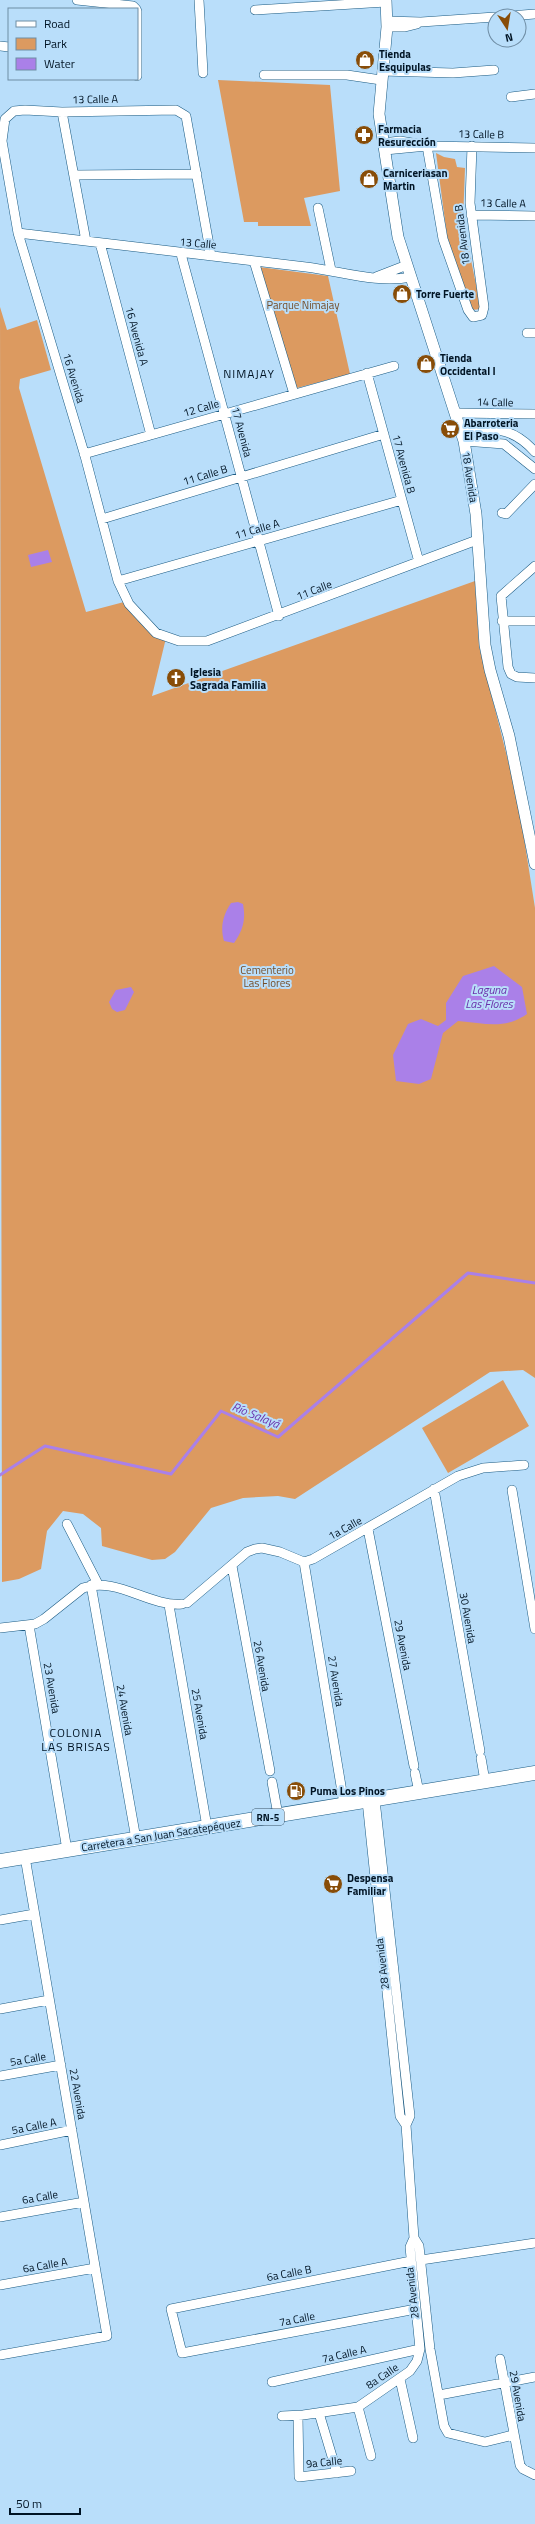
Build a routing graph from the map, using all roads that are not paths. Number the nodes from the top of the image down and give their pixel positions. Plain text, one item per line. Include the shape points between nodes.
1 (77, 0) edge
2 (200, 0) edge
3 (386, 1) edge
4 (134, 8) edge
5 (255, 10) dead end
6 (487, 18) edge
7 (387, 24) junction
8 (494, 70) dead end
9 (203, 73) dead end
10 (264, 75) dead end
11 (381, 75) junction
12 (535, 94) edge
13 (511, 96) dead end
14 (62, 112) junction
15 (6, 119) joint
16 (384, 146) junction
17 (427, 146) junction
18 (472, 146) junction
19 (535, 148) edge
20 (2, 150) edge
21 (197, 174) junction
22 (74, 175) junction
23 (318, 208) dead end
24 (471, 215) junction
25 (535, 216) edge
26 (18, 233) junction
27 (86, 241) junction
28 (100, 243) junction
29 (181, 254) junction
30 (211, 256) junction
31 (254, 261) junction
32 (407, 265) junction
33 (331, 270) junction
34 (376, 277) junction
35 (411, 277) junction
36 (394, 366) dead end
37 (367, 373) junction
38 (294, 394) junction
39 (456, 413) junction
40 (224, 414) junction
41 (535, 414) edge
42 (460, 428) junction
43 (500, 429) junction
44 (384, 434) junction
45 (151, 435) junction
46 (464, 441) junction
47 (498, 443) junction
48 (535, 452) edge
49 (84, 454) junction
50 (535, 469) edge
51 (241, 477) junction
52 (535, 484) edge
53 (402, 500) junction
54 (502, 513) dead end
55 (102, 519) junction
56 (477, 540) junction
57 (258, 541) junction
58 (419, 562) junction
59 (535, 566) edge
60 (118, 581) junction
61 (279, 616) junction
62 (502, 621) junction
63 (535, 621) edge
64 (156, 632) joint
65 (535, 678) edge
66 (535, 864) edge
67 (524, 1465) dead end
68 (434, 1489) junction
69 (512, 1490) dead end
70 (67, 1524) dead end
71 (368, 1529) junction
72 (304, 1562) junction
73 (232, 1566) junction
74 (94, 1585) junction
75 (169, 1605) junction
76 (29, 1625) junction
77 (0, 1628) edge
78 (535, 1629) edge
79 (270, 1771) dead end
80 (535, 1772) edge
81 (485, 1781) junction
82 (272, 1782) dead end
83 (418, 1792) junction
84 (344, 1804) junction
85 (372, 1806) junction
86 (278, 1815) junction
87 (207, 1827) junction
88 (136, 1839) junction
89 (67, 1850) junction
90 (26, 1857) junction
91 (0, 1861) edge
92 (34, 1914) junction
93 (0, 1920) edge
94 (49, 2000) junction
95 (0, 2009) edge
96 (61, 2065) junction
97 (0, 2076) edge
98 (72, 2130) junction
99 (0, 2145) edge
100 (84, 2202) junction
101 (0, 2217) edge
102 (535, 2243) edge
103 (416, 2261) junction
104 (95, 2268) junction
105 (0, 2285) edge
106 (416, 2309) junction
107 (420, 2349) junction
108 (182, 2353) joint
109 (0, 2355) edge
110 (500, 2359) dead end
111 (535, 2377) edge
112 (400, 2379) junction
113 (272, 2382) dead end
114 (504, 2382) junction
115 (439, 2395) junction
116 (358, 2407) junction
117 (319, 2413) junction
118 (282, 2416) dead end
119 (298, 2416) junction
120 (513, 2435) junction
121 (413, 2438) dead end
122 (371, 2456) dead end
123 (351, 2471) dead end
124 (337, 2473) junction
125 (535, 2475) edge

1 - 4 street
2 - 9 street
3 - 5 street
3 - 7 street, 18 Avenida
6 - 7 street
7 - 11 street, 18 Avenida
8 - 11 street via 453,74
10 - 11 street
11 - 16 street, 18 Avenida via 379,114
12 - 13 street
14 - 15 street, 13 Calle A via 25,110 14,112
14 - 21 street, 13 Calle A via 176,110 186,116
14 - 22 street
15 - 20 street, 16 Avenida via 2,130
16 - 17 street, 13 Calle B via 418,142
16 - 32 street, 18 Avenida via 398,237
17 - 18 street, 13 Calle B
17 - 24 street, 18 Avenida B via 443,239 468,310 473,316 478,317 482,315 484,307
18 - 19 street, 13 Calle B
18 - 24 street, 18 Avenida B
20 - 26 street, 16 Avenida
21 - 22 street
21 - 30 street
22 - 27 street
23 - 33 street
24 - 25 street, 13 Calle A
26 - 27 street, 13 Calle
26 - 49 street, 16 Avenida
27 - 28 street, 13 Calle
28 - 29 street, 13 Calle
28 - 45 street, 16 Avenida A
29 - 30 street, 13 Calle
29 - 40 street, 17 Avenida
30 - 31 street, 13 Calle
31 - 33 street, 13 Calle
31 - 38 street
32 - 34 street
32 - 35 street, 18 Avenida
33 - 34 street, 13 Calle
34 - 35 street, 13 Calle via 393,281
35 - 39 street, 18 Avenida
36 - 37 street, 12 Calle
37 - 38 street, 12 Calle
37 - 44 street, 17 Avenida B
38 - 40 street, 12 Calle
39 - 41 street, 14 Calle
39 - 42 street, 18 Avenida
40 - 45 street, 12 Calle
40 - 51 street, 17 Avenida
42 - 43 street
42 - 46 street, 18 Avenida
43 - 47 street
43 - 48 street via 524,439
44 - 51 street, 11 Calle B
44 - 53 street, 17 Avenida B
45 - 49 street, 12 Calle
46 - 47 street
46 - 56 street, 18 Avenida via 476,514
47 - 50 street via 509,447
49 - 55 street, 16 Avenida
51 - 55 street, 11 Calle B
51 - 57 street, 17 Avenida
52 - 54 street via 506,514
53 - 57 street, 11 Calle A
53 - 58 street, 17 Avenida B
55 - 60 street, 16 Avenida
56 - 58 street, 11 Calle
56 - 66 street, 18 Avenida via 485,645 515,759
57 - 60 street, 11 Calle A
57 - 61 street, 17 Avenida
58 - 61 street, 11 Calle
59 - 62 street via 501,596
60 - 64 street, 16 Avenida via 129,604
61 - 64 street, 11 Calle via 207,641 179,641
62 - 63 street
62 - 65 street via 511,674
67 - 68 street, 1a Calle via 483,1468 458,1476
68 - 71 street, 1a Calle
68 - 81 street, 30 Avenida
69 - 78 street
70 - 74 street, 24 Avenida
71 - 72 street, 1a Calle
71 - 83 street, 29 Avenida
72 - 73 street via 262,1548 247,1552
72 - 84 street, 27 Avenida
73 - 75 street via 185,1604
73 - 79 street, 26 Avenida
74 - 75 street via 130,1591
74 - 76 street via 83,1588 44,1619
74 - 88 street, 24 Avenida
75 - 87 street, 25 Avenida
76 - 77 street
76 - 89 street, 23 Avenida
80 - 81 main road, Carretera a San Juan Sacatepéquez / RN-5
81 - 83 main road, Carretera a San Juan Sacatepéquez / RN-5
82 - 86 street
83 - 85 main road, Carretera a San Juan Sacatepéquez / RN-5
84 - 85 main road, Carretera a San Juan Sacatepéquez / RN-5
84 - 86 main road, Carretera a San Juan Sacatepéquez / RN-5
85 - 103 street, 28 Avenida via 400,2116 406,2125 414,2238 419,2246
86 - 87 main road, Carretera a San Juan Sacatepéquez / RN-5
87 - 88 main road, Carretera a San Juan Sacatepéquez / RN-5
88 - 89 main road, Carretera a San Juan Sacatepéquez / RN-5
89 - 90 main road, Carretera a San Juan Sacatepéquez / RN-5
90 - 91 main road, Carretera a San Juan Sacatepéquez / RN-5
90 - 92 street, 22 Avenida
92 - 93 street
92 - 94 street, 22 Avenida
94 - 95 street
94 - 96 street, 22 Avenida
96 - 97 street, 5a Calle
96 - 98 street, 22 Avenida
98 - 99 street, 5a Calle A
98 - 100 street, 22 Avenida
100 - 101 street, 6a Calle
100 - 104 street, 22 Avenida
102 - 103 street, 6a Calle B
103 - 106 street, 8a Calle
103 - 108 street, 6a Calle B via 170,2309
103 - 115 street, 28 Avenida
104 - 105 street, 6a Calle A
104 - 109 street, 22 Avenida via 107,2336
106 - 107 street, 8a Calle
106 - 108 street, 7a Calle
107 - 112 street, 8a Calle via 418,2361
107 - 113 street, 7a Calle A
110 - 114 street, 29 Avenida
111 - 114 street
112 - 116 street, 8a Calle
112 - 121 street
114 - 115 street
114 - 120 street, 29 Avenida
115 - 120 street, 28 Avenida via 444,2426 448,2433 485,2442
116 - 117 street, 8a Calle
116 - 122 street
117 - 119 street, 8a Calle
117 - 124 street
118 - 119 street, 8a Calle
119 - 124 street, 9a Calle via 299,2476
120 - 125 street, 29 Avenida via 520,2465
123 - 124 street, 9a Calle

